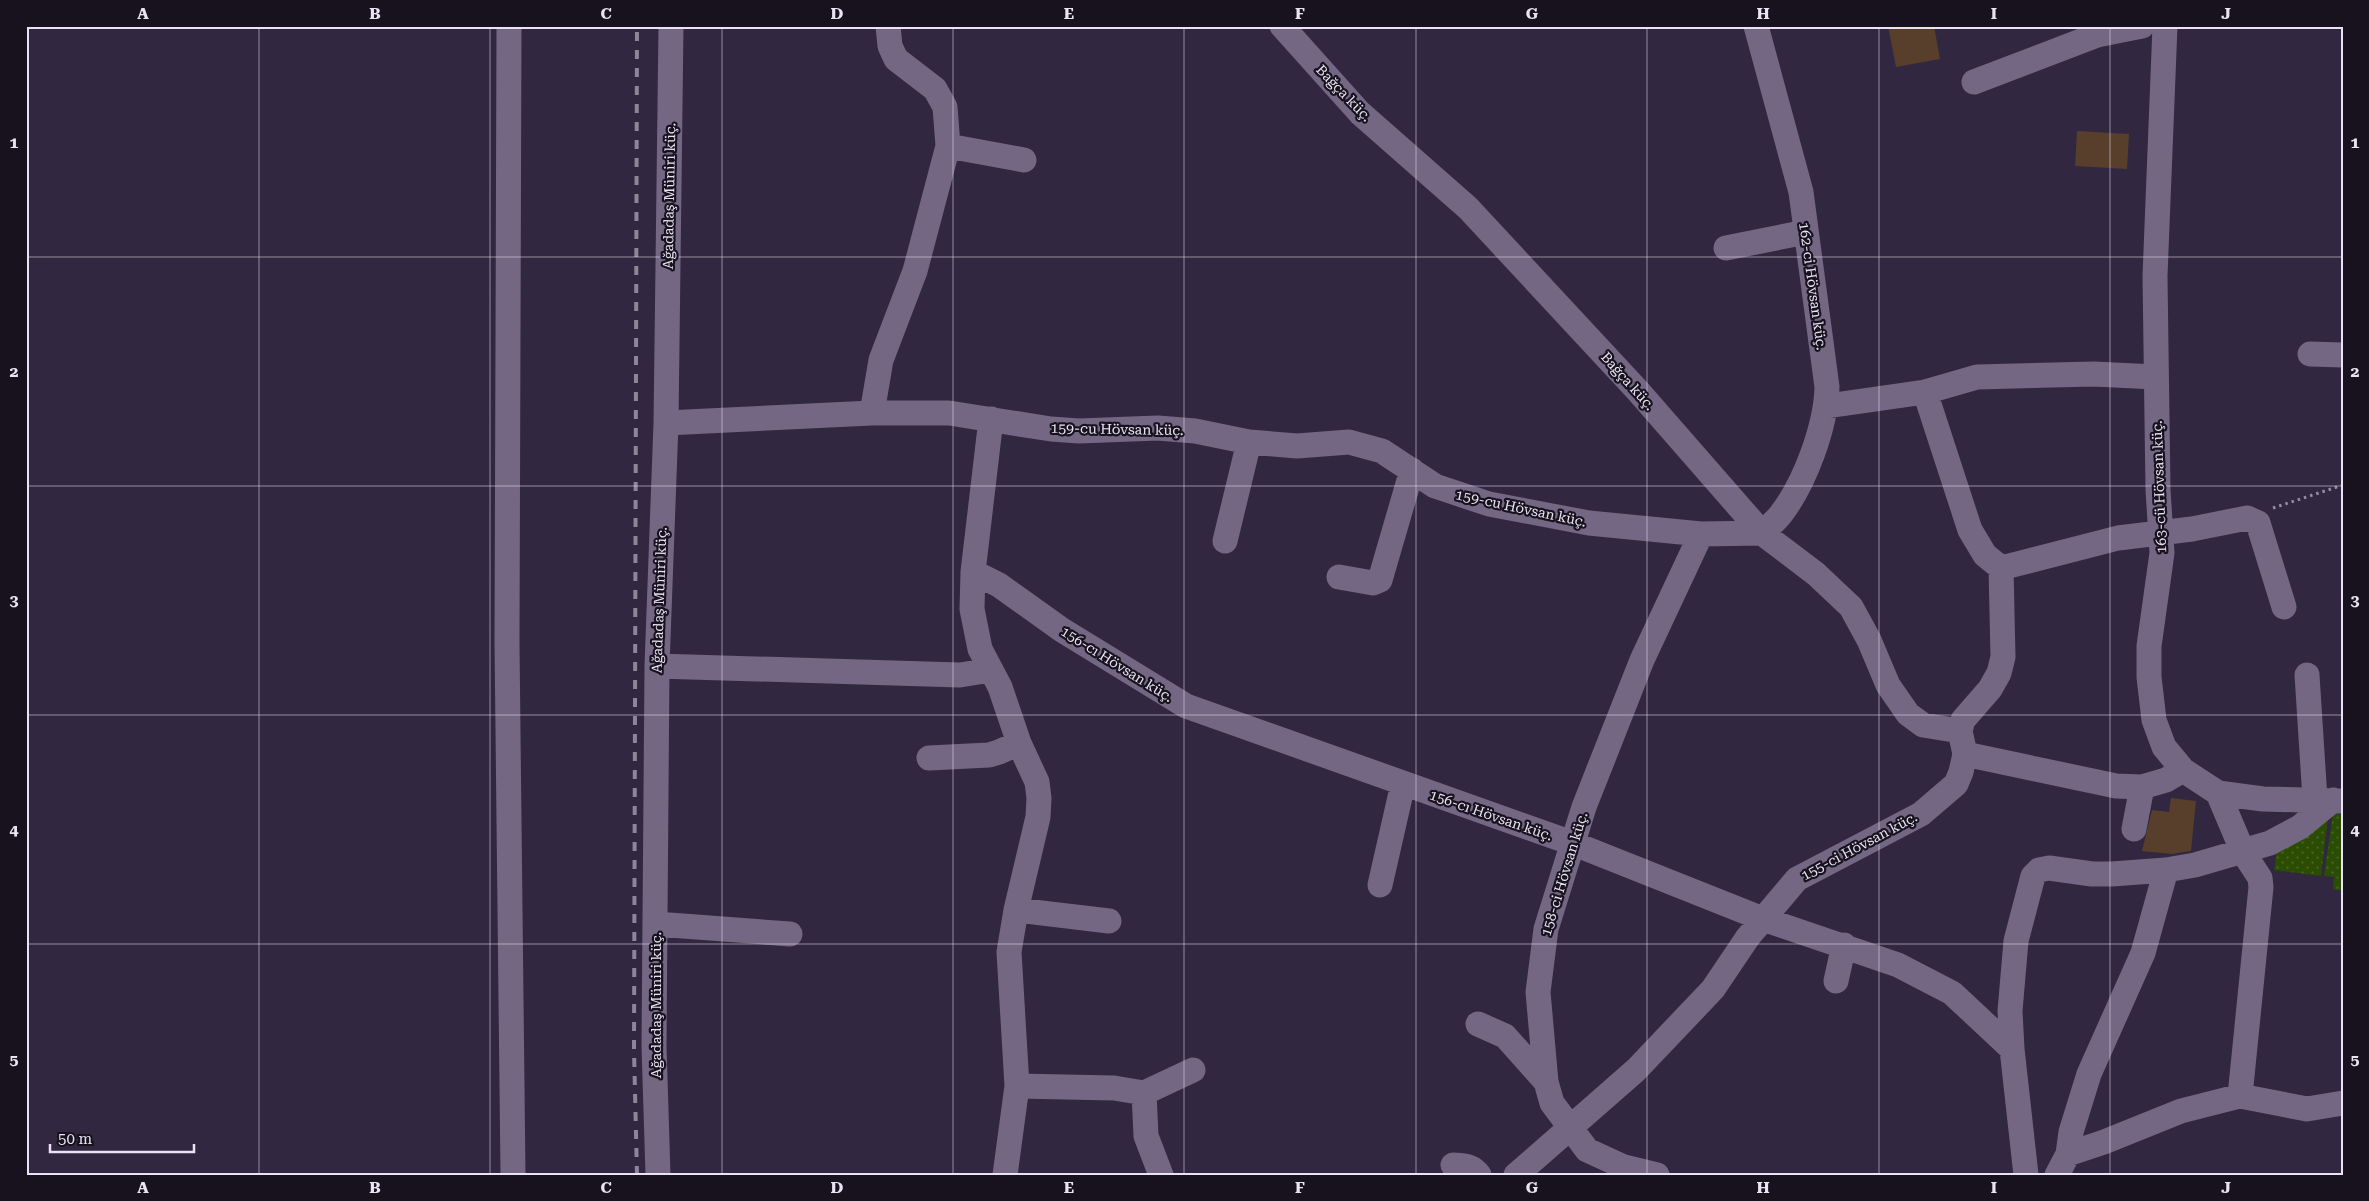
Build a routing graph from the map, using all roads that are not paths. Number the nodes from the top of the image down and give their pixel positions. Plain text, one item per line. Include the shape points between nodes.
1 (509, 26) edge
2 (671, 26) edge
3 (888, 26) edge
4 (1282, 26) edge
5 (1756, 26) edge
6 (2142, 26) edge
7 (2165, 26) edge
8 (1974, 82) dead end
9 (948, 146) junction
10 (1024, 160) dead end
11 (1806, 232) junction
12 (1726, 248) dead end
13 (2310, 354) dead end
14 (2343, 355) edge
15 (2156, 377) junction
16 (1925, 392) junction
17 (1827, 406) junction
18 (872, 413) junction
19 (991, 419) junction
20 (666, 423) junction
21 (1249, 442) junction
22 (1412, 470) junction
23 (2161, 532) junction
24 (1762, 533) junction
25 (1701, 534) junction
26 (1226, 541) dead end
27 (2001, 568) junction
28 (972, 572) junction
29 (1339, 577) dead end
30 (2284, 607) dead end
31 (656, 666) junction
32 (991, 670) junction
33 (2307, 676) dead end
34 (1019, 743) junction
35 (1963, 743) junction
36 (929, 758) dead end
37 (2183, 770) junction
38 (1403, 784) junction
39 (2142, 787) junction
40 (2218, 793) junction
41 (2330, 800) edge
42 (2134, 829) dead end
43 (1572, 843) junction
44 (2242, 852) junction
45 (2166, 870) junction
46 (1380, 885) dead end
47 (1016, 910) junction
48 (1763, 920) junction
49 (1109, 921) dead end
50 (656, 924) junction
51 (790, 934) dead end
52 (1844, 945) junction
53 (1836, 981) dead end
54 (1478, 1024) dead end
55 (2012, 1050) junction
56 (1193, 1070) dead end
57 (1546, 1082) junction
58 (1017, 1086) junction
59 (1144, 1093) junction
60 (2240, 1096) junction
61 (2343, 1103) edge
62 (1569, 1128) junction
63 (2063, 1164) edge
64 (1453, 1165) dead end
65 (513, 1175) edge
66 (658, 1175) edge
67 (1005, 1175) edge
68 (1161, 1175) edge
69 (1479, 1175) edge
70 (1516, 1175) edge
71 (1657, 1175) edge
72 (2026, 1175) edge

1 - 65 street via 507,643
2 - 20 street, Ağadadaş Müniri küç.
3 - 9 street via 890,46 896,59 935,89 945,107
4 - 24 street, Bağça küç. via 1360,113 1468,208 1638,391
5 - 11 street, 162-ci Hövsan küç. via 1801,192
6 - 8 street via 2097,35
7 - 15 street, 163-cü Hövsan küç. via 2155,276
9 - 10 street
9 - 18 street via 914,271 881,360
11 - 12 street
11 - 17 street, 162-ci Hövsan küç.
13 - 14 street
15 - 16 street via 2094,374 1977,377
15 - 23 street, 163-cü Hövsan küç.
16 - 17 street
16 - 27 street via 1970,530 1985,555
17 - 24 street, 162-ci Hövsan küç. via 1811,461 1782,513
18 - 19 street, 159-cu Hövsan küç. via 949,412
18 - 20 street, 159-cu Hövsan küç.
19 - 21 street, 159-cu Hövsan küç. via 1079,431 1158,428 1195,431
19 - 28 street
20 - 31 street, Ağadadaş Müniri küç.
21 - 22 street, 159-cu Hövsan küç. via 1297,446 1349,442 1382,451
21 - 26 street
22 - 25 street, 159-cu Hövsan küç. via 1435,486 1489,504 1589,524
22 - 29 street via 1380,580 1373,583
23 - 27 street via 2118,538
23 - 30 street via 2247,518 2258,523
23 - 37 street, 163-cü Hövsan küç. via 2159,582 2149,646 2149,677 2154,720 2164,747
24 - 25 street, 159-cu Hövsan küç.
24 - 35 street, Bağça küç. via 1816,574 1851,607 1888,686 1908,714 1923,725
25 - 43 street, 158-ci Hövsan küç. via 1642,660
27 - 35 street, 155-ci Hövsan küç. via 2003,657 1990,689 1963,720
28 - 32 street via 972,609 980,649
28 - 38 street, 156-cı Hövsan küç. via 999,585 1062,630 1186,706
31 - 32 street via 960,675
31 - 50 street, Ağadadaş Müniri küç.
32 - 34 street
33 - 41 street
34 - 36 street via 989,754
34 - 47 street via 1038,782 1039,808
35 - 39 street, Bağça küç. via 2116,786
35 - 48 street, 155-ci Hövsan küç. via 1961,772 1956,784 1921,814 1797,879
37 - 39 street, Bağça küç. via 2166,780
37 - 40 street, 163-cü Hövsan küç.
38 - 43 street, 156-cı Hövsan küç.
38 - 46 street
39 - 42 street
40 - 41 street, 163-cü Hövsan küç.
40 - 44 street
41 - 44 street via 2300,827 2270,843
43 - 48 street, 156-cı Hövsan küç.
43 - 57 street, 158-ci Hövsan küç. via 1542,953 1538,992
44 - 45 street
44 - 60 street via 2260,878 2261,887
45 - 55 street via 2092,874 2049,868 2033,876 2016,941 2010,1011
45 - 63 street via 2142,953 2088,1074
47 - 49 street
47 - 58 street via 1009,952
48 - 52 street, 156-cı Hövsan küç.
48 - 62 street, 155-ci Hövsan küç. via 1706,996 1636,1070
50 - 51 street
50 - 66 street, Ağadadaş Müniri küç. via 654,1046
52 - 53 street
52 - 55 street, 156-cı Hövsan küç. via 1898,965 1952,994
54 - 57 street via 1505,1036
55 - 72 street
56 - 59 street
57 - 62 street, 158-ci Hövsan küç. via 1552,1103
58 - 59 street via 1114,1088
58 - 67 street
59 - 68 street via 1146,1136
60 - 61 street via 2307,1109
60 - 63 street via 2181,1112 2104,1142
62 - 70 street, 155-ci Hövsan küç.
62 - 71 street, 158-ci Hövsan küç. via 1587,1150 1624,1167
64 - 69 street via 1468,1166

